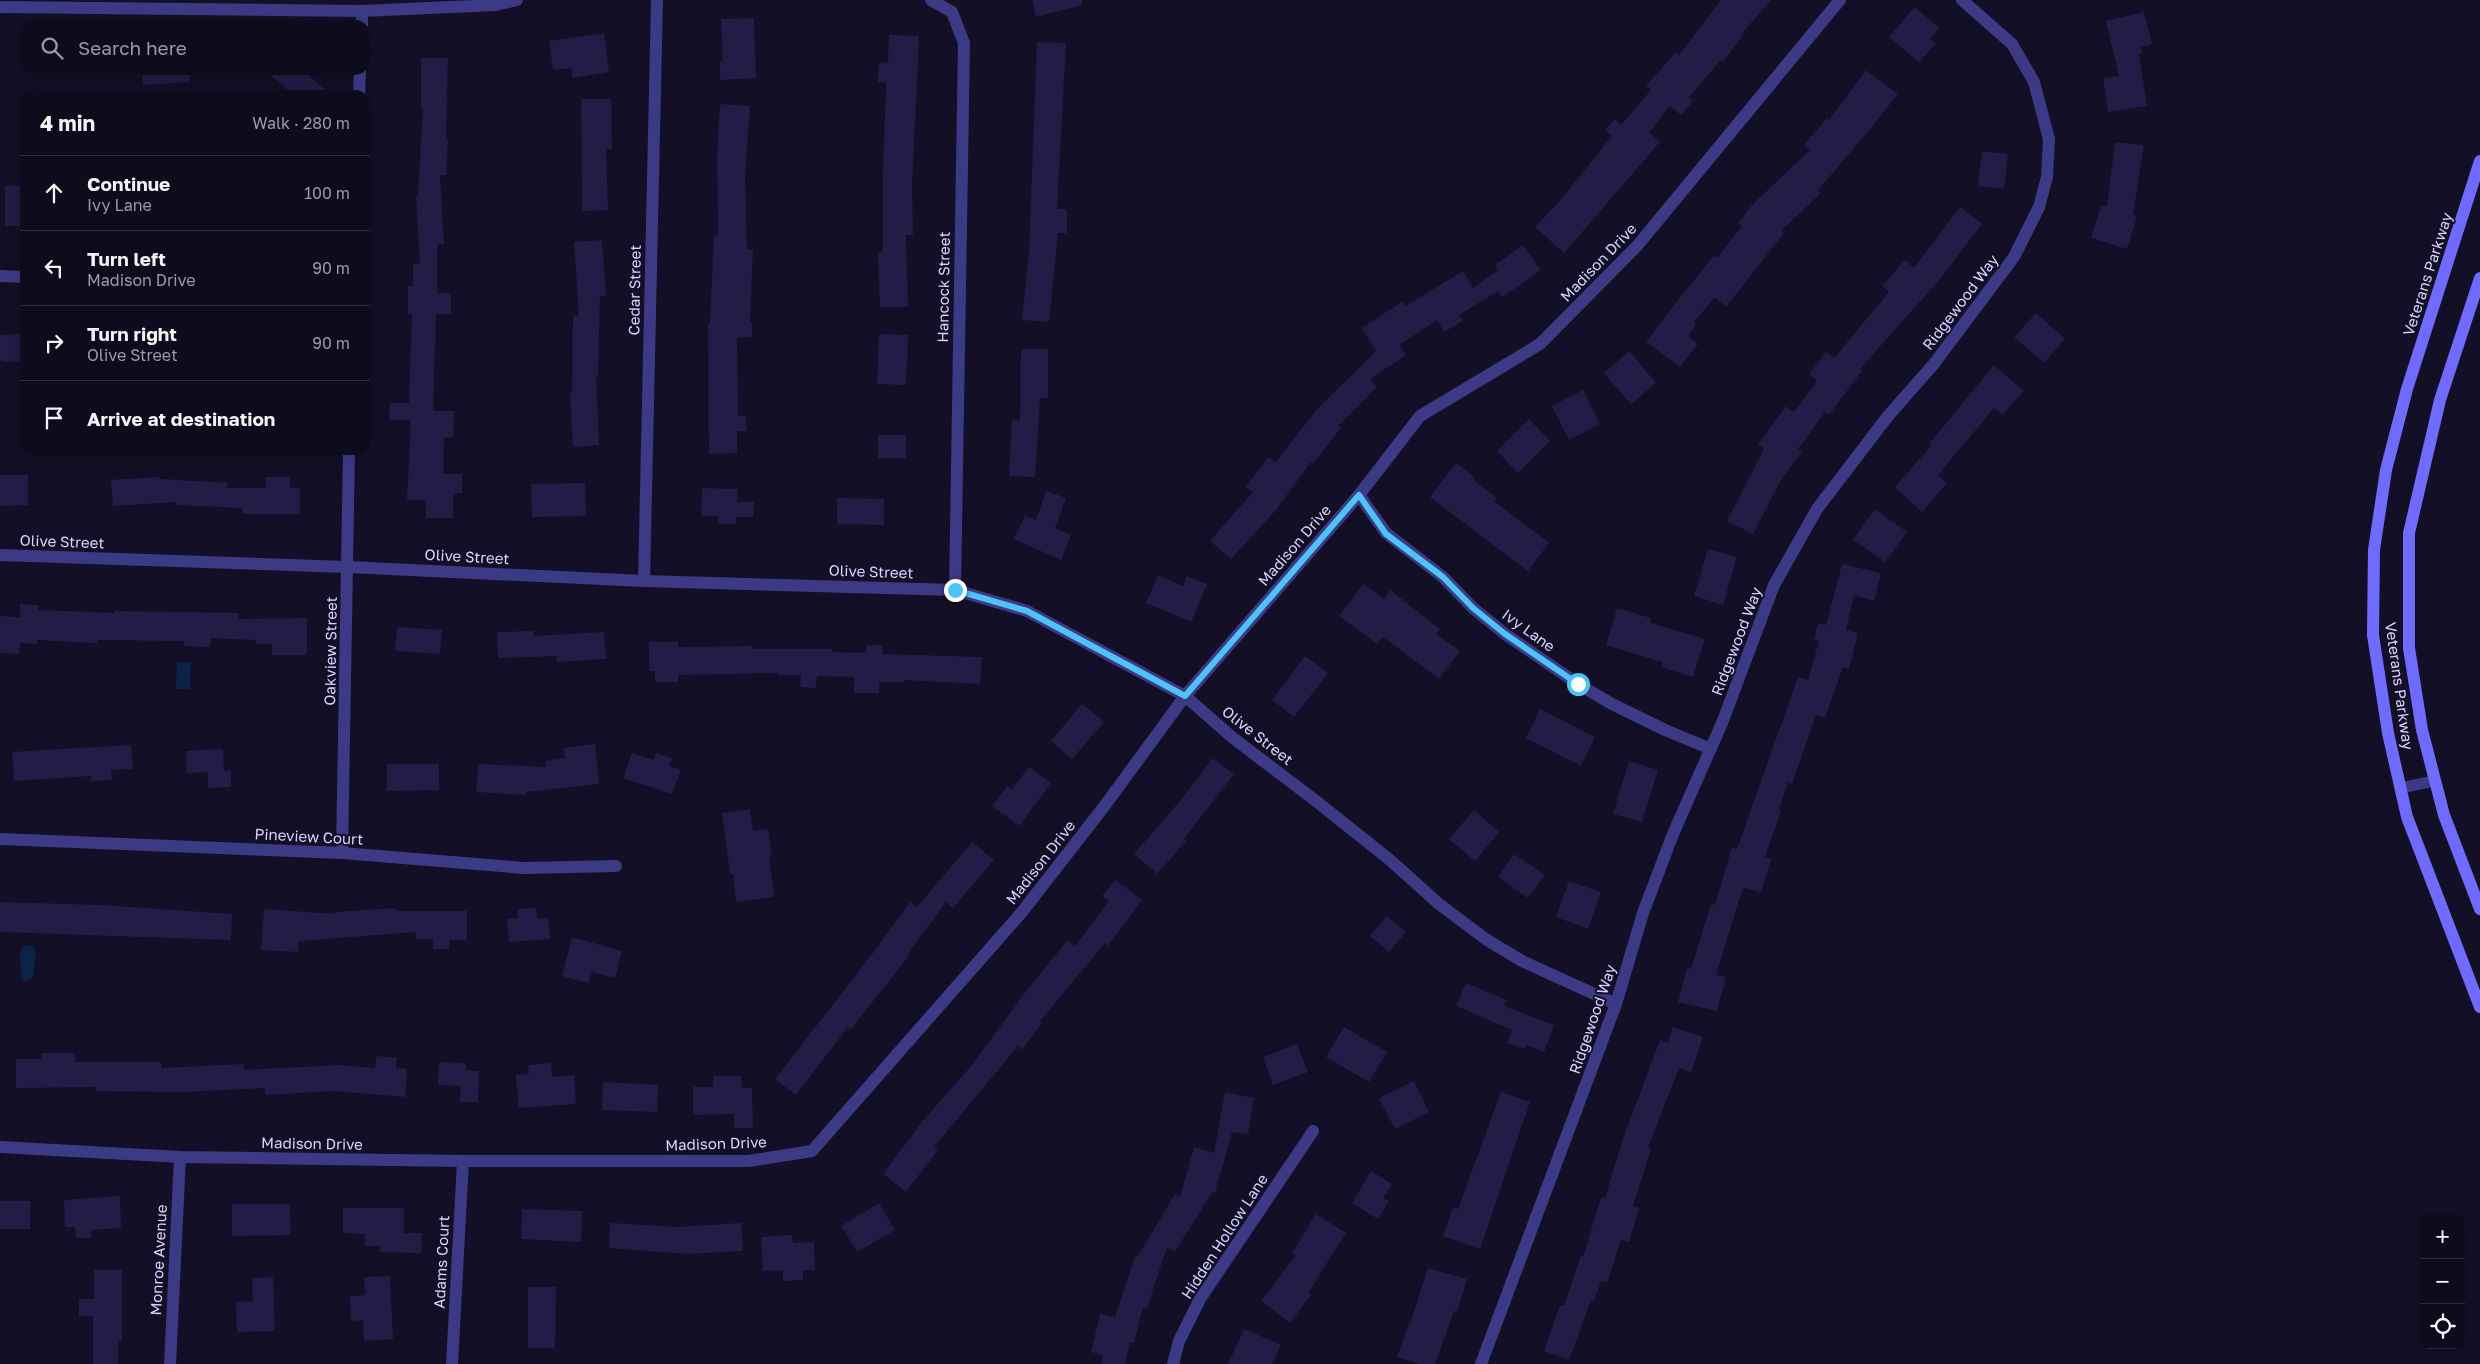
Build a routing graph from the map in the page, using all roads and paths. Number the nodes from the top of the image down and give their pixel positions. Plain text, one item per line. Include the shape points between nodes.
1 (517, 0) edge
2 (657, 0) edge
3 (931, 0) edge
4 (1840, 0) edge
5 (1962, 0) edge
6 (0, 7) edge
7 (362, 10) junction
8 (362, 20) edge
9 (360, 75) edge
10 (359, 90) edge
11 (2480, 160) edge
12 (0, 276) edge
13 (20, 277) edge
14 (2480, 278) edge
15 (349, 455) edge
16 (1359, 495) junction
17 (0, 555) edge
18 (348, 567) junction
19 (644, 580) junction
20 (955, 590) junction
21 (1185, 696) junction
22 (1711, 748) junction
23 (2434, 781) junction
24 (2400, 788) junction
25 (0, 839) edge
26 (342, 854) junction
27 (616, 866) dead end
28 (2480, 909) edge
29 (1616, 1004) junction
30 (2480, 1007) edge
31 (1313, 1131) dead end
32 (0, 1146) edge
33 (180, 1157) junction
34 (463, 1161) junction
35 (170, 1364) edge
36 (452, 1364) edge
37 (1173, 1364) edge
38 (1481, 1364) edge

1 - 7 street via 496,5
2 - 19 street, Cedar Street
3 - 20 street, Hancock Street via 952,12 964,43
4 - 16 street, Madison Drive via 1637,246 1540,344 1420,416
5 - 22 street, Ridgewood Way via 2012,44 2034,82 2049,139 2047,177 2039,207 2014,258 1817,509 1774,585
6 - 7 street
7 - 8 street
9 - 10 street
11 - 24 main road, Veterans Parkway via 2407,389 2386,470 2374,550 2373,635
12 - 13 street
14 - 23 main road, Veterans Parkway via 2440,400 2409,533 2410,648 2422,730
15 - 18 street, Oakview Street
16 - 21 street, Madison Drive
16 - 22 street, Ivy Lane via 1386,534 1443,577 1473,608 1505,634 1612,704
17 - 18 street, Olive Street
18 - 19 street, Olive Street
18 - 26 street, Oakview Street
19 - 20 street, Olive Street
20 - 21 street, Olive Street via 1027,611
21 - 29 street, Olive Street via 1233,738 1487,940 1524,962
21 - 34 street, Madison Drive via 1022,912 812,1152 749,1161
22 - 29 street, Ridgewood Way via 1646,904
23 - 24 lane
23 - 28 main road, Veterans Parkway
24 - 30 main road, Veterans Parkway via 2407,817
25 - 26 street, Pineview Court
26 - 27 street, Pineview Court via 524,868
29 - 38 street, Ridgewood Way
31 - 37 street, Hidden Hollow Lane via 1200,1299
32 - 33 street, Madison Drive
33 - 34 street, Madison Drive
33 - 35 street, Monroe Avenue
34 - 36 street, Adams Court

